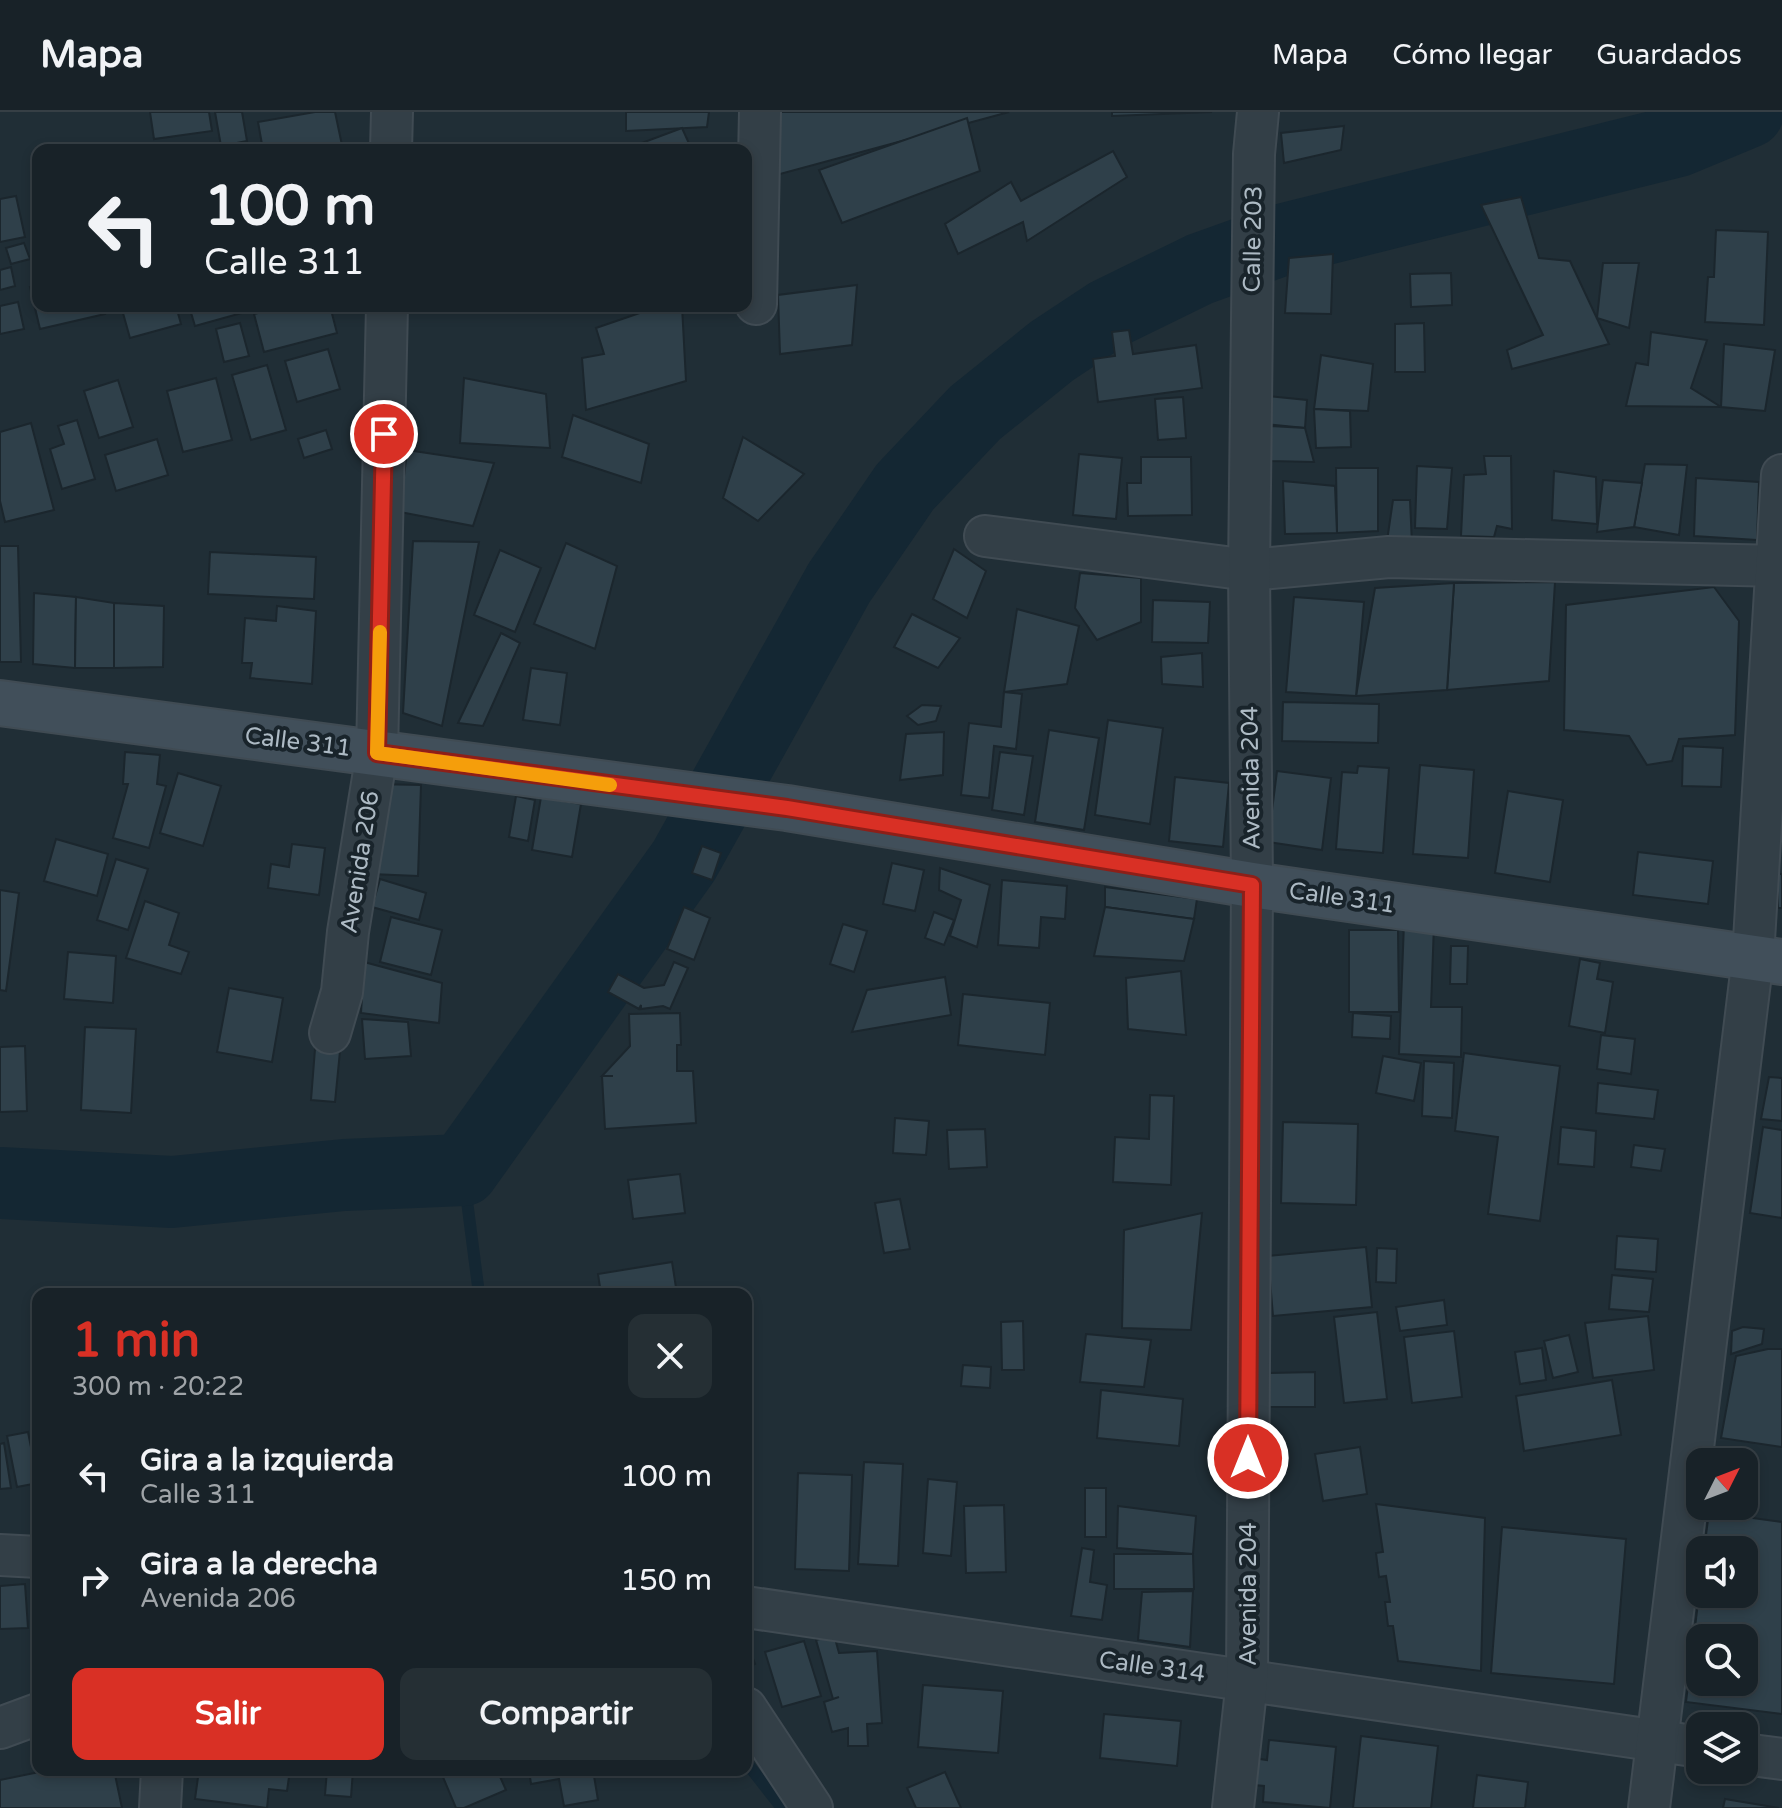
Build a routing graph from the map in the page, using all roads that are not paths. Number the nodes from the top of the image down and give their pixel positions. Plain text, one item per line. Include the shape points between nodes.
1 (392, 112) edge
2 (760, 112) edge
3 (1258, 112) edge
4 (391, 144) edge
5 (756, 304) dead end
6 (387, 312) edge
7 (1252, 324) joint
8 (1782, 475) edge
9 (985, 536) dead end
10 (1779, 565) edge
11 (1249, 570) junction
12 (0, 703) edge
13 (377, 753) junction
14 (1252, 885) junction
15 (1768, 959) edge
16 (330, 1033) dead end
17 (0, 1555) edge
18 (32, 1557) edge
19 (752, 1608) edge
20 (1247, 1681) junction
21 (32, 1716) edge
22 (752, 1717) edge
23 (0, 1728) edge
24 (1657, 1741) junction
25 (1686, 1745) edge
26 (1758, 1756) edge
27 (1782, 1759) edge
28 (162, 1776) edge
29 (160, 1808) edge
30 (812, 1808) edge
31 (1233, 1808) edge
32 (1649, 1808) edge

1 - 4 street
2 - 5 street
3 - 7 street, Calle 203
6 - 13 street, Avenida 206
7 - 11 street, Avenida 204
8 - 10 street
9 - 11 street
10 - 11 street via 1389,557
10 - 15 street
11 - 14 street, Avenida 204
12 - 13 street, Calle 311
13 - 14 street, Calle 311 via 787,808
13 - 16 street, Avenida 206 via 342,992
14 - 15 street, Calle 311
14 - 20 street, Avenida 204
15 - 24 street
17 - 18 street
19 - 20 street, Calle 314
20 - 24 street, Calle 314
20 - 31 street, Avenida 204
21 - 23 street
22 - 30 street
24 - 25 street, Calle 314
24 - 32 street
26 - 27 street
28 - 29 street

